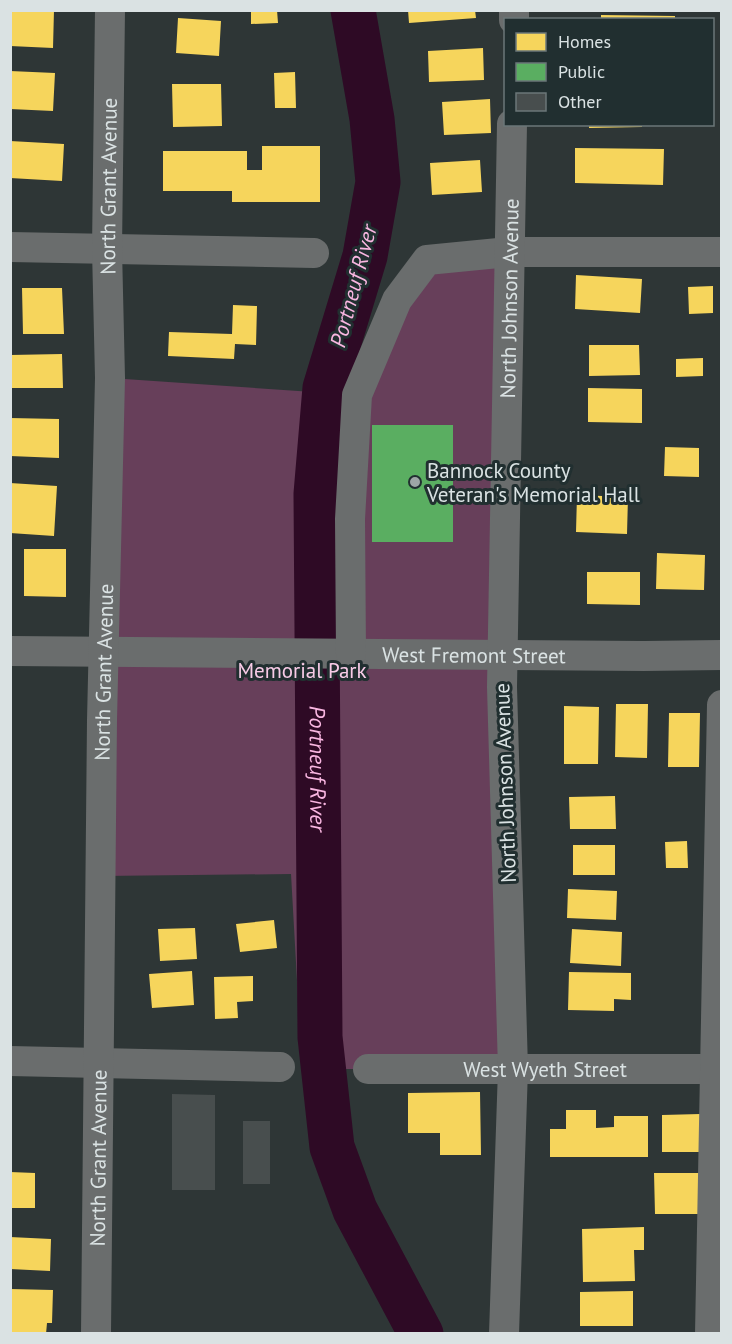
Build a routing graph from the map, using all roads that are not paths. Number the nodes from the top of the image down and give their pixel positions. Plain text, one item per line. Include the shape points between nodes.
1 (110, 10) edge
2 (512, 126) edge
3 (10, 247) edge
4 (107, 249) junction
5 (509, 252) junction
6 (722, 252) edge
7 (314, 253) dead end
8 (10, 651) edge
9 (103, 652) junction
10 (351, 654) junction
11 (502, 654) junction
12 (722, 655) edge
13 (722, 705) edge
14 (10, 1061) edge
15 (98, 1062) junction
16 (280, 1067) dead end
17 (368, 1069) dead end
18 (513, 1069) junction
19 (719, 1070) edge
20 (96, 1334) edge
21 (504, 1334) edge
22 (710, 1334) edge

1 - 4 street, North Grant Avenue
2 - 5 street, North Johnson Avenue
3 - 4 street
4 - 7 street
4 - 9 street, North Grant Avenue via 110,378
5 - 6 street
5 - 10 street via 427,260 397,300 357,395 350,519
5 - 11 street, North Johnson Avenue
8 - 9 street, West Fremont Street
9 - 10 street, West Fremont Street
9 - 15 street, North Grant Avenue
10 - 11 street, West Fremont Street
11 - 12 street, West Fremont Street
11 - 18 street, North Johnson Avenue
13 - 19 street
14 - 15 street
15 - 16 street
15 - 20 street, North Grant Avenue
17 - 18 street, West Wyeth Street
18 - 19 street, West Wyeth Street
18 - 21 street, North Johnson Avenue
19 - 22 street

